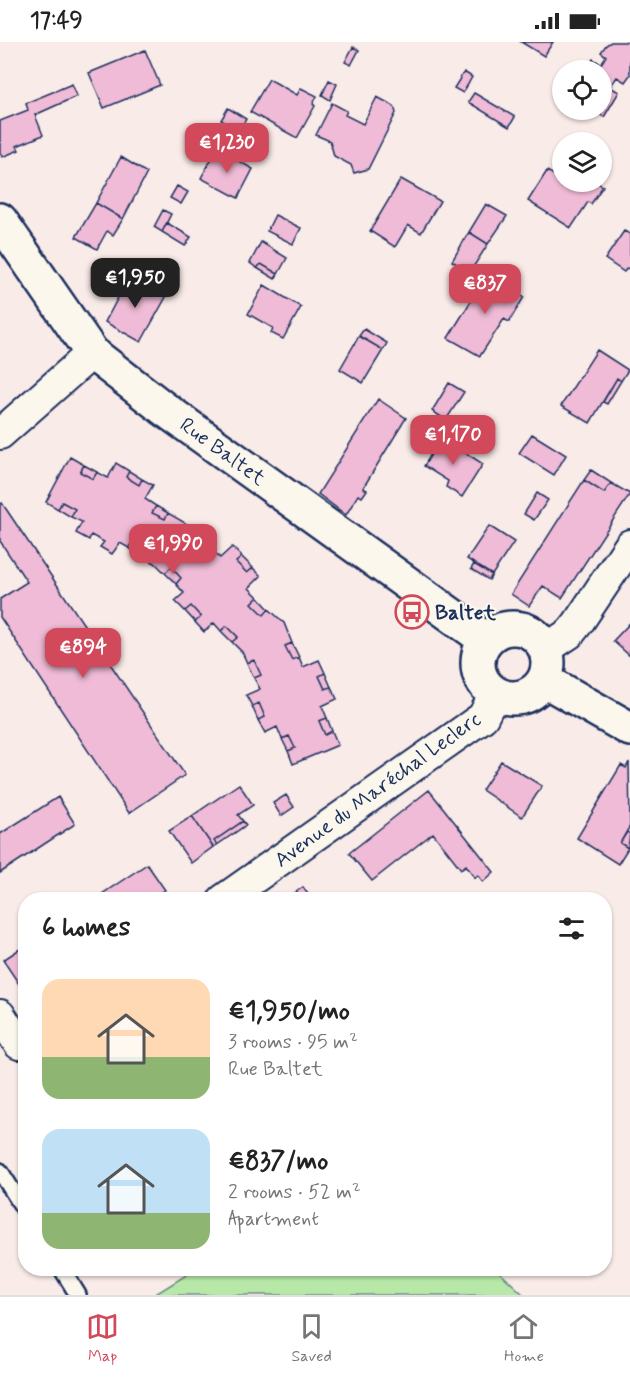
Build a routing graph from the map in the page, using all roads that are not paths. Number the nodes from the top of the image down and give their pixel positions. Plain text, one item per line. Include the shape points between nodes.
1 (0, 220) edge
2 (92, 353) junction
3 (0, 434) edge
4 (630, 545) edge
5 (486, 640) junction
6 (545, 664) junction
7 (489, 705) junction
8 (630, 729) edge
9 (234, 892) edge
10 (0, 1015) edge
11 (15, 1047) edge
12 (0, 1171) edge
13 (18, 1199) edge
14 (66, 1276) edge
15 (78, 1295) edge

1 - 2 street, Rue Baltet
2 - 3 street
2 - 5 street, Rue Baltet
4 - 6 street via 578,623
5 - 6 street via 507,628 530,632 540,639
5 - 7 street via 478,662
6 - 7 street via 537,689
6 - 8 street
7 - 9 street, Avenue du Maréchal Leclerc
10 - 11 street
12 - 13 lane
14 - 15 lane

